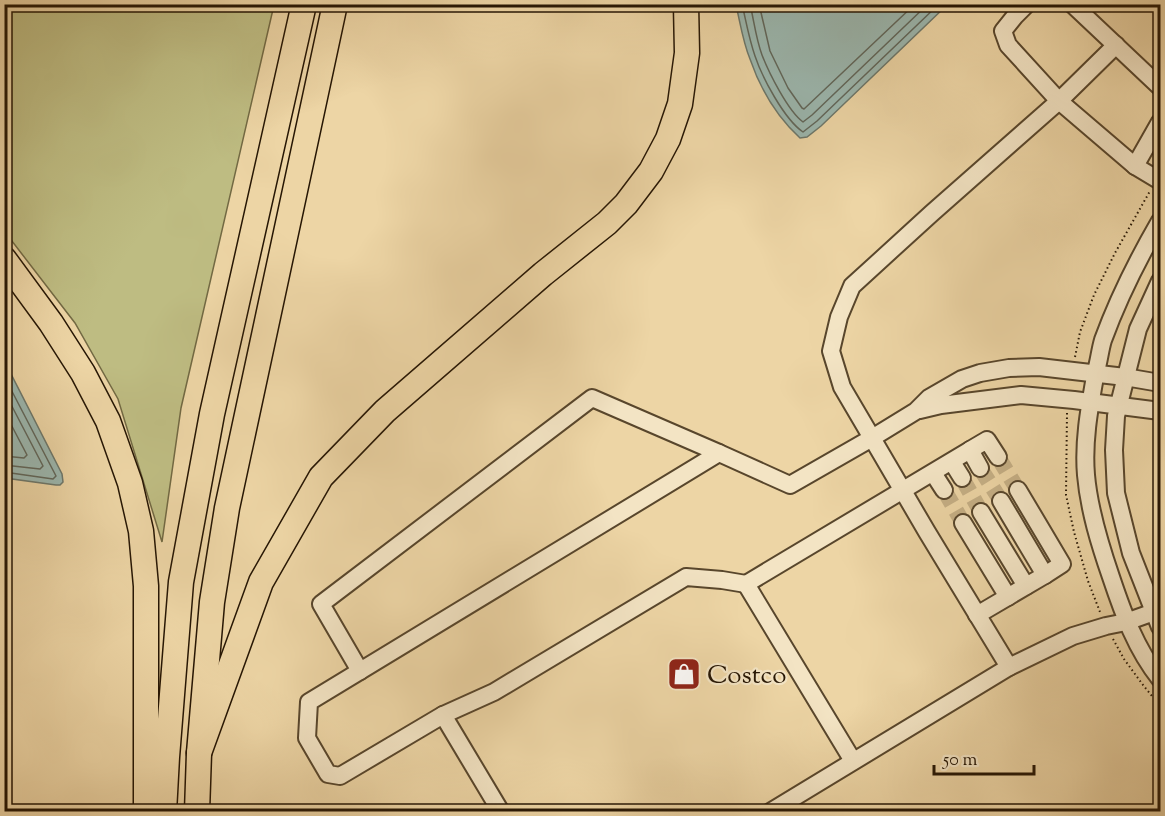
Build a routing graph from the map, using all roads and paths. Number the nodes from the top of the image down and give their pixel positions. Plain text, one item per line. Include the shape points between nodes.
1 (304, 4) edge
2 (335, 4) edge
3 (686, 4) edge
4 (1028, 4) edge
5 (1072, 4) edge
6 (1116, 45) junction
7 (1161, 87) edge
8 (1059, 101) junction
9 (1161, 122) edge
10 (1135, 166) junction
11 (1159, 180) edge
12 (1161, 221) edge
13 (4, 259) edge
14 (1161, 281) edge
15 (1075, 356) dead end
16 (1096, 373) junction
17 (1125, 377) junction
18 (1161, 383) edge
19 (1090, 402) junction
20 (1119, 406) junction
21 (916, 411) junction
22 (1161, 411) edge
23 (1067, 414) dead end
24 (872, 438) junction
25 (970, 450) junction
26 (719, 453) junction
27 (998, 457) tunnel mouth
28 (952, 462) junction
29 (980, 468) tunnel mouth
30 (933, 473) junction
31 (962, 478) tunnel mouth
32 (944, 490) tunnel mouth
33 (1018, 490) tunnel mouth
34 (903, 491) junction
35 (1001, 501) tunnel mouth
36 (981, 512) tunnel mouth
37 (963, 523) tunnel mouth
38 (1045, 574) junction
39 (746, 584) junction
40 (1026, 586) junction
41 (1008, 597) junction
42 (1097, 604) dead end
43 (977, 615) junction
44 (1157, 620) edge
45 (1126, 622) junction
46 (1114, 641) dead end
47 (1009, 667) junction
48 (360, 671) junction
49 (1161, 679) edge
50 (1161, 706) edge
51 (443, 715) junction
52 (199, 753) junction
53 (853, 761) junction
54 (146, 812) edge
55 (164, 812) edge
56 (197, 812) edge
57 (501, 812) edge
58 (770, 812) edge

1 - 55 highway via 212,414 181,582
2 - 52 highway via 227,508 212,602
3 - 52 highway via 687,53 680,104 651,171 607,223 385,411 321,477 261,582
4 - 8 street via 1003,31 1008,45
5 - 6 street
6 - 7 street
6 - 8 street
8 - 10 street
8 - 24 street via 852,286 831,351 842,387
9 - 10 street
10 - 11 street
11 - 15 path via 1114,253 1094,295
12 - 16 street via 1121,296 1102,343
13 - 54 highway via 83,373 108,421 130,483 141,531 146,586
14 - 17 street via 1138,329
16 - 17 street
16 - 19 street
16 - 21 street via 1039,367 980,373 929,398
17 - 18 street
17 - 20 street
19 - 20 street
19 - 21 street via 1022,395
19 - 45 street via 1086,474 1090,503
20 - 22 street
20 - 44 street via 1114,450 1116,493 1131,553
21 - 24 street
23 - 42 path via 1066,495
24 - 26 street via 790,485
24 - 34 street
25 - 27 street via 987,440
25 - 28 street
25 - 29 street
26 - 48 street
26 - 48 street via 592,398 321,604
28 - 30 street
28 - 31 street
30 - 32 street
30 - 34 street
33 - 38 street via 1062,564
34 - 39 street
34 - 43 street
35 - 38 street
36 - 40 street
37 - 41 street
38 - 40 street
39 - 51 street via 686,577 494,692
39 - 53 street
40 - 41 street
41 - 43 street
43 - 47 street
44 - 45 street
45 - 47 street via 1073,636
45 - 49 street
46 - 50 path via 1124,660
47 - 53 street
48 - 51 street via 309,702 307,738 328,774 340,776
51 - 57 street
52 - 56 highway
53 - 58 street

